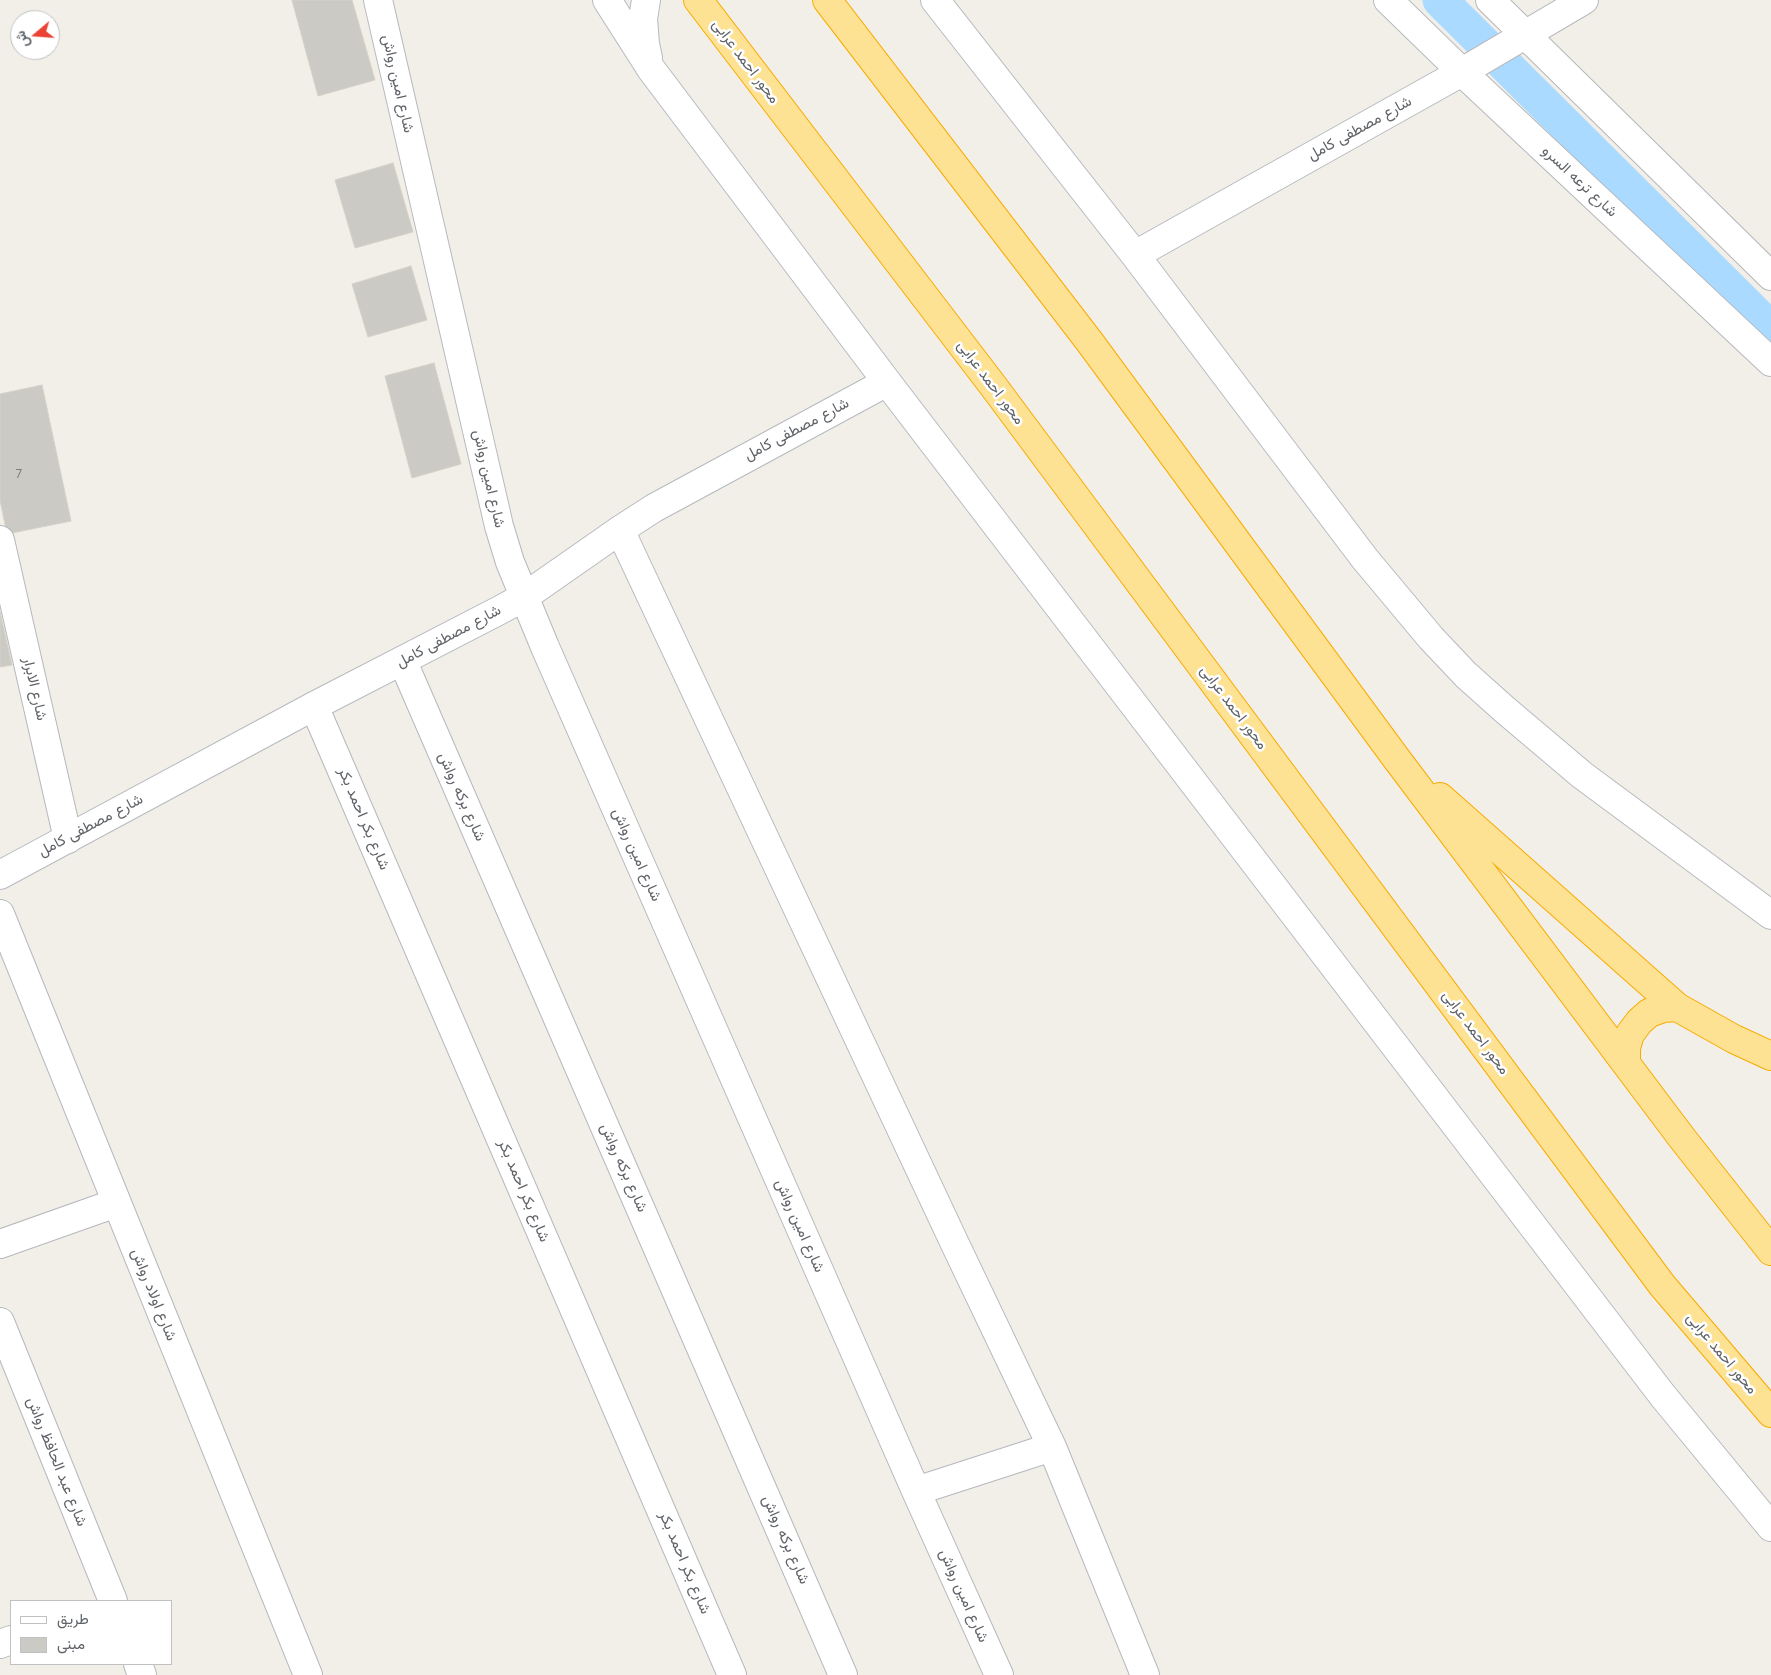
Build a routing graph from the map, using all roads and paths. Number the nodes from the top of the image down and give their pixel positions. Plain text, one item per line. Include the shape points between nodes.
1 (378, 0) edge
2 (607, 0) edge
3 (646, 0) edge
4 (698, 0) edge
5 (827, 0) edge
6 (935, 0) edge
7 (1388, 0) edge
8 (1490, 0) edge
9 (1572, 3) edge
10 (1526, 34) junction
11 (651, 69) junction
12 (1467, 69) junction
13 (1135, 255) junction
14 (1771, 276) edge
15 (1771, 362) edge
16 (887, 382) junction
17 (620, 530) junction
18 (0, 540) edge
19 (524, 597) junction
20 (402, 662) junction
21 (314, 706) junction
22 (1396, 758) junction
23 (68, 838) junction
24 (0, 874) edge
25 (0, 914) edge
26 (1771, 915) edge
27 (1678, 1007) junction
28 (1771, 1056) edge
29 (1626, 1062) junction
30 (116, 1203) junction
31 (0, 1244) edge
32 (1771, 1251) edge
33 (0, 1322) edge
34 (1771, 1413) edge
35 (1052, 1447) junction
36 (916, 1491) junction
37 (1771, 1527) edge
38 (112, 1600) edge
39 (308, 1675) edge
40 (732, 1675) edge
41 (844, 1675) edge
42 (999, 1675) edge
43 (1145, 1675) edge

1 - 19 street, شارع امين رواش via 499,526
2 - 11 street
3 - 11 street via 643,18
4 - 34 highway, محور احمد عرابى via 994,387 1662,1285
5 - 22 highway via 1090,341
6 - 13 street
7 - 12 street, شارع ترعه السرو
8 - 10 street
9 - 10 street, شارع مصطفى كامل
10 - 12 street, شارع مصطفى كامل
10 - 14 street
11 - 16 street
12 - 13 street, شارع مصطفى كامل
12 - 15 street, شارع ترعه السرو
13 - 26 street via 1359,551 1466,675 1582,775
16 - 17 street, شارع مصطفى كامل via 654,508
16 - 37 street via 1646,1374
17 - 19 street, شارع مصطفى كامل
17 - 35 street
18 - 23 street, شارع الابرار
19 - 20 street, شارع مصطفى كامل
19 - 36 street, شارع امين رواش
20 - 21 street, شارع مصطفى كامل
20 - 41 street, شارع بركه رواش
21 - 23 street, شارع مصطفى كامل
21 - 40 street, شارع بكر احمد بكر
22 - 27 highway
22 - 29 highway
23 - 24 street, شارع مصطفى كامل
25 - 30 street, شارع اولاد رواش
27 - 28 highway
27 - 29 highway via 1663,1008 1638,1022 1630,1034
29 - 32 highway
30 - 31 street
30 - 39 street, شارع اولاد رواش
33 - 38 street, شارع عبد الحافظ رواش
35 - 36 street
35 - 43 street
36 - 42 street, شارع امين رواش

